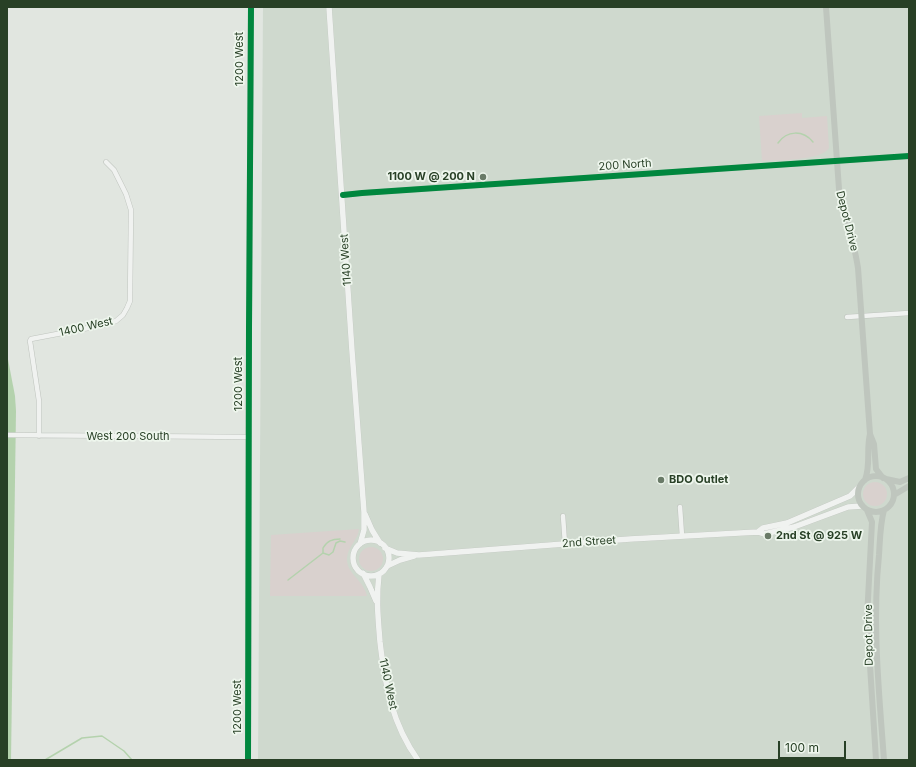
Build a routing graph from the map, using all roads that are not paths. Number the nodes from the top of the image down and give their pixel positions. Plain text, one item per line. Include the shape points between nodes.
1 (251, 7) edge
2 (329, 7) edge
3 (826, 7) edge
4 (909, 156) edge
5 (836, 161) junction
6 (106, 162) dead end
7 (342, 196) junction
8 (909, 312) edge
9 (861, 316) junction
10 (847, 317) dead end
11 (870, 434) junction
12 (7, 435) edge
13 (39, 436) junction
14 (249, 437) junction
15 (909, 478) edge
16 (884, 479) junction
17 (865, 480) junction
18 (909, 486) edge
19 (859, 487) junction
20 (894, 495) junction
21 (680, 507) dead end
22 (865, 508) junction
23 (884, 510) junction
24 (364, 512) junction
25 (563, 516) dead end
26 (758, 532) junction
27 (682, 536) junction
28 (380, 542) junction
29 (360, 544) junction
30 (565, 544) junction
31 (385, 548) junction
32 (419, 555) junction
33 (387, 566) junction
34 (363, 574) junction
35 (379, 574) junction
36 (376, 603) junction
37 (248, 760) edge
38 (418, 760) edge
39 (876, 760) edge
40 (884, 760) edge

1 - 14 street, 1200 West
2 - 7 street, 1140 West
3 - 5 main road, Depot Drive
4 - 5 street, 200 North
5 - 7 street, 200 North via 510,182
5 - 9 main road, Depot Drive via 839,189 856,254
6 - 13 street, 1400 West via 114,170 131,210 130,301 123,315 116,321 31,339 39,401
7 - 24 street, 1140 West
8 - 9 street
9 - 10 street
9 - 11 main road, Depot Drive
11 - 16 main road, Depot Drive via 874,444 876,469
11 - 17 main road, Depot Drive via 867,445 868,472
12 - 13 street, West 200 South
13 - 14 street, West 200 South
14 - 37 street, 1200 West
15 - 16 main road via 900,482
16 - 17 main road via 874,476
16 - 20 main road via 893,489
17 - 19 main road
18 - 20 main road
19 - 22 main road via 858,500
19 - 26 street, 2nd Street via 850,496 788,523 763,528
20 - 23 main road
21 - 27 street
22 - 23 main road via 875,512
22 - 26 street, 2nd Street via 848,507 794,528 764,534
22 - 39 main road, Depot Drive via 872,522 867,618
23 - 40 main road, Depot Drive via 877,570 876,620
24 - 28 street, 1140 West
24 - 29 street, 1140 West via 364,532
25 - 30 street
26 - 27 street, 2nd Street
27 - 30 street, 2nd Street
28 - 29 street via 370,540
28 - 31 street
29 - 34 street via 354,560
30 - 32 street, 2nd Street
31 - 32 street, 2nd Street
31 - 33 street via 389,558
32 - 33 street, 2nd Street
33 - 35 street
34 - 35 street
34 - 36 street, 1140 West
35 - 36 street, 1140 West
36 - 38 street, 1140 West via 383,671 388,693 403,735

